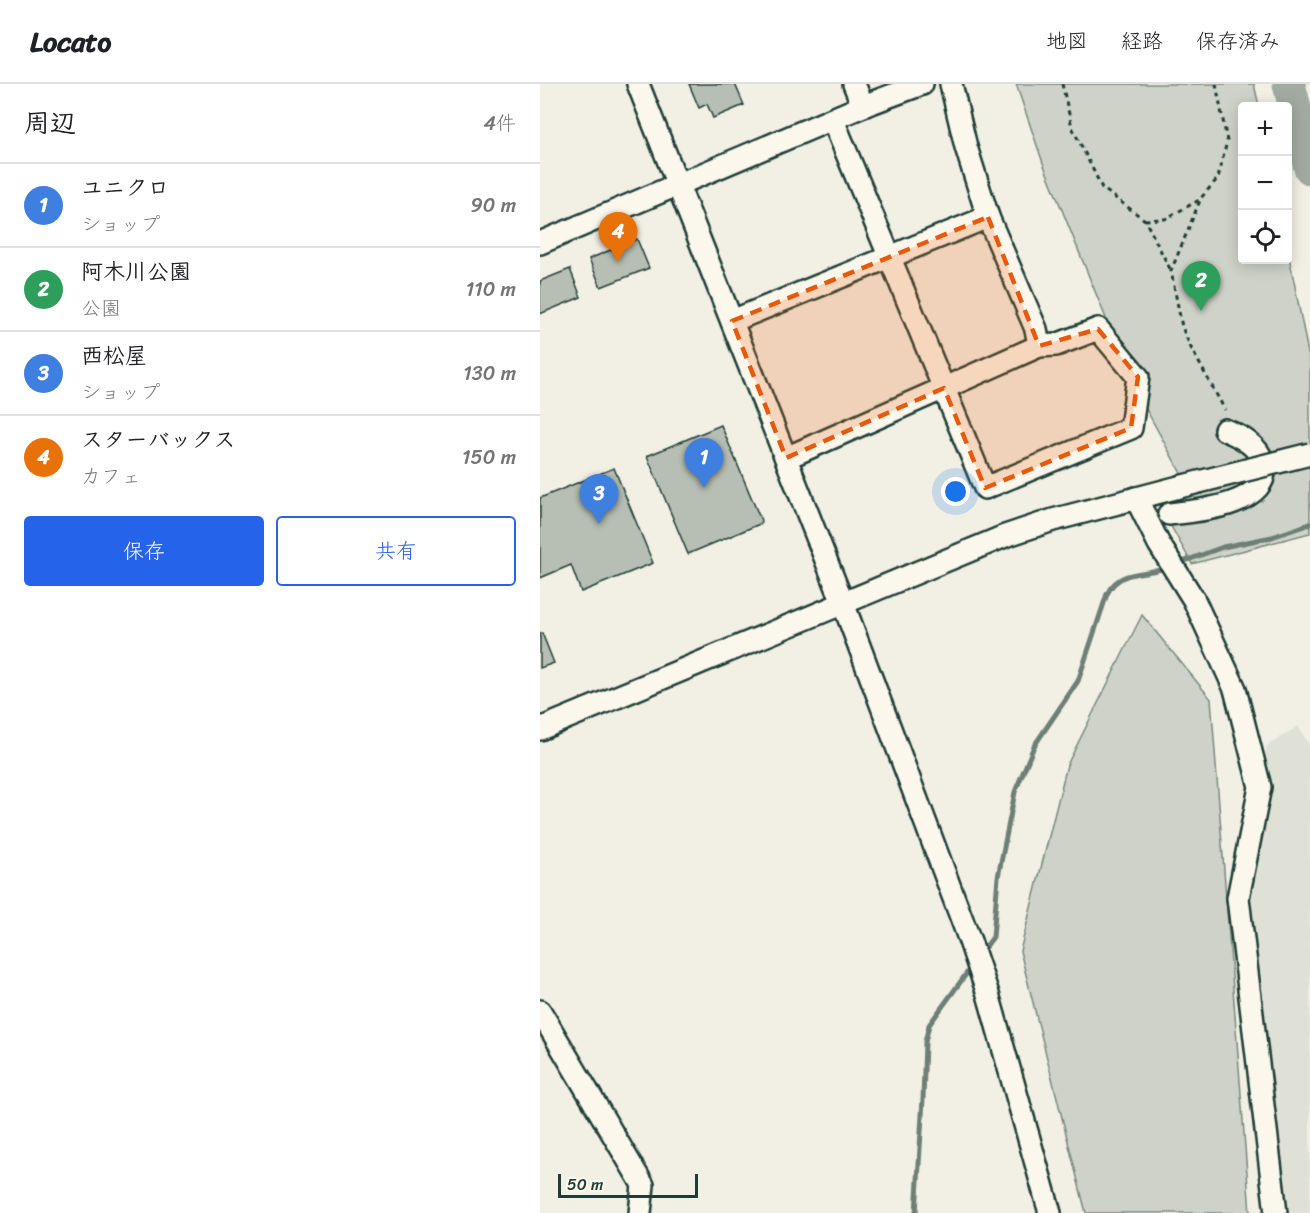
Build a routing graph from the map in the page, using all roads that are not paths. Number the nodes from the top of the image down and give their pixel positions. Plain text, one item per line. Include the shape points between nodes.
1 (638, 84) edge
2 (854, 84) edge
3 (922, 84) edge
4 (951, 84) edge
5 (864, 106) junction
6 (833, 120) junction
7 (678, 183) junction
8 (988, 217) junction
9 (540, 243) edge
10 (889, 257) junction
11 (732, 321) junction
12 (1040, 346) junction
13 (944, 388) junction
14 (1225, 430) road end
15 (1310, 454) edge
16 (786, 458) junction
17 (1136, 498) junction
18 (1169, 514) dead end
19 (843, 603) junction
20 (540, 729) edge
21 (540, 1011) edge
22 (640, 1213) edge
23 (1050, 1213) edge
24 (1276, 1213) edge

1 - 7 street
2 - 5 street
3 - 5 street
4 - 8 street
5 - 6 street
6 - 7 street
6 - 10 street
7 - 9 street
7 - 11 street
8 - 10 street
8 - 12 street
10 - 11 street
10 - 13 street
11 - 16 street
12 - 13 street
12 - 13 street via 1056,345 1098,329 1138,376 1131,428 985,488
13 - 16 street
14 - 18 street via 1239,435 1262,458 1265,471 1257,490 1224,504
15 - 17 street, bridge
16 - 19 street
17 - 19 street via 1005,536
17 - 24 street via 1194,600 1235,689 1260,788 1239,898
19 - 20 street
19 - 23 street via 988,994
21 - 22 street via 644,1185

